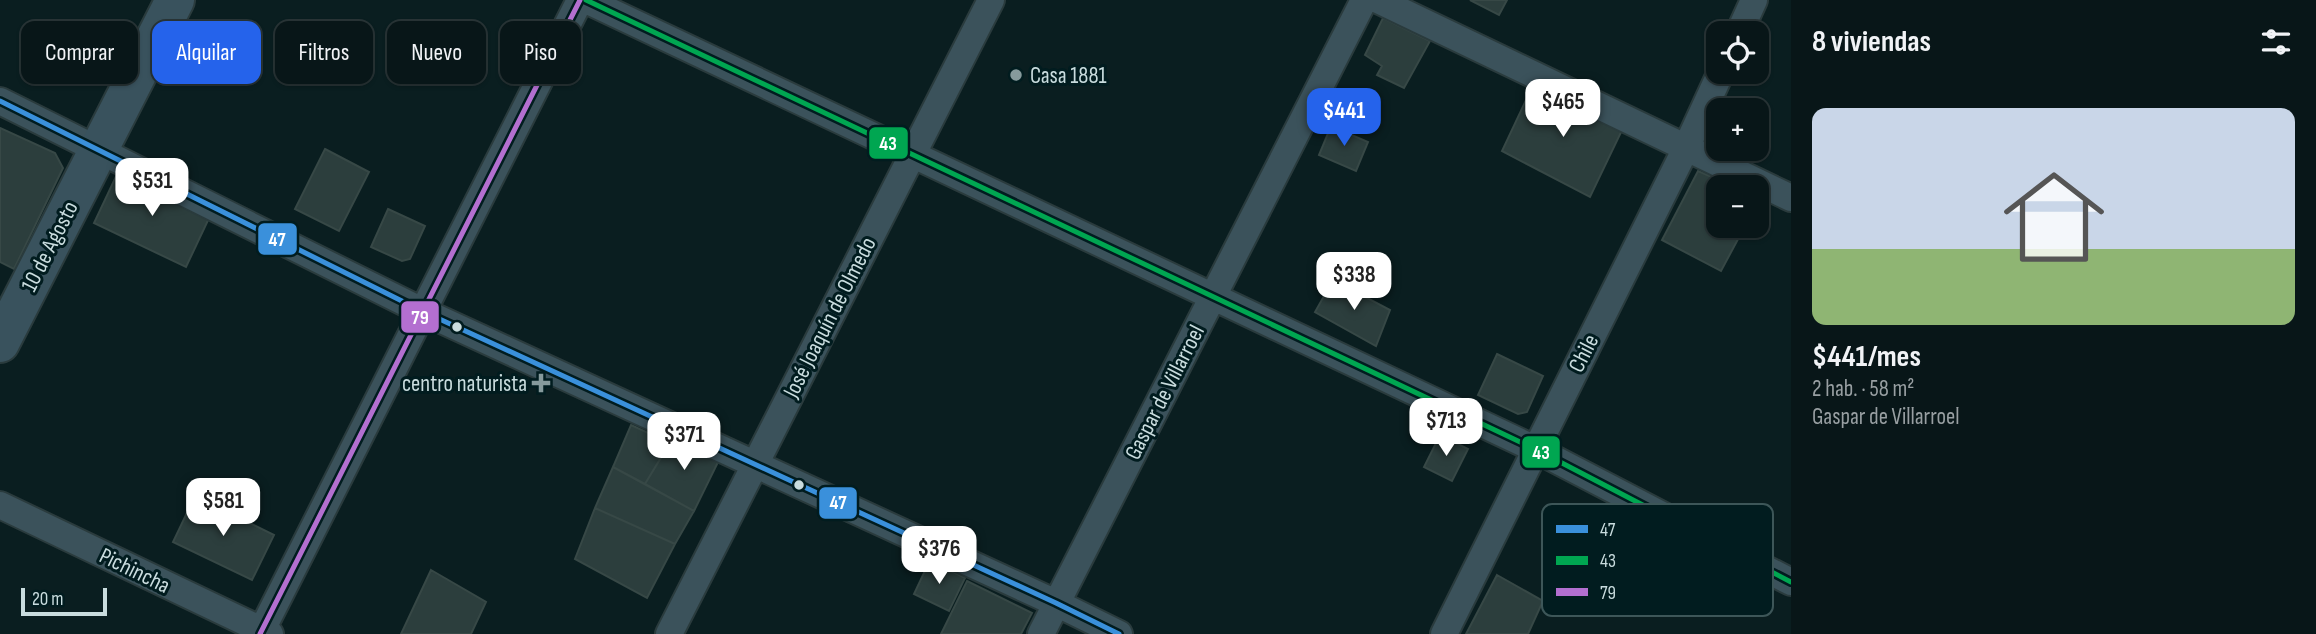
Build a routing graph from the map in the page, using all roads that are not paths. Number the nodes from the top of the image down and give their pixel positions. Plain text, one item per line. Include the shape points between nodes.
1 (175, 0) edge
2 (580, 0) edge
3 (586, 0) edge
4 (991, 0) edge
5 (1364, 0) edge
6 (1378, 0) edge
7 (1754, 0) edge
8 (1744, 21) edge
9 (1715, 84) edge
10 (0, 101) edge
11 (1686, 148) junction
12 (97, 149) junction
13 (912, 155) junction
14 (1791, 198) edge
15 (1214, 296) junction
16 (422, 311) junction
17 (0, 343) edge
18 (1535, 449) junction
19 (754, 465) junction
20 (1641, 504) edge
21 (0, 505) edge
22 (1773, 573) edge
23 (1791, 582) edge
24 (1056, 603) junction
25 (264, 633) edge
26 (669, 634) edge
27 (1041, 634) edge
28 (1119, 634) edge
29 (1444, 634) edge

1 - 12 main road, 10 de Agosto
2 - 16 street
3 - 13 street
4 - 13 street, José Joaquín de Olmedo
5 - 15 street, Gaspar de Villarroel
6 - 11 street
7 - 8 street
9 - 11 street, Chile
10 - 12 street
11 - 14 street
11 - 18 street, Chile
12 - 16 street
12 - 17 main road, 10 de Agosto
13 - 15 street
13 - 19 street, José Joaquín de Olmedo
15 - 18 street
15 - 24 street, Gaspar de Villarroel
16 - 19 street
16 - 25 street
18 - 20 street
18 - 29 street, Chile
19 - 24 street
19 - 26 street, José Joaquín de Olmedo
21 - 25 street, Pichincha
22 - 23 street
24 - 27 street, Gaspar de Villarroel
24 - 28 street

